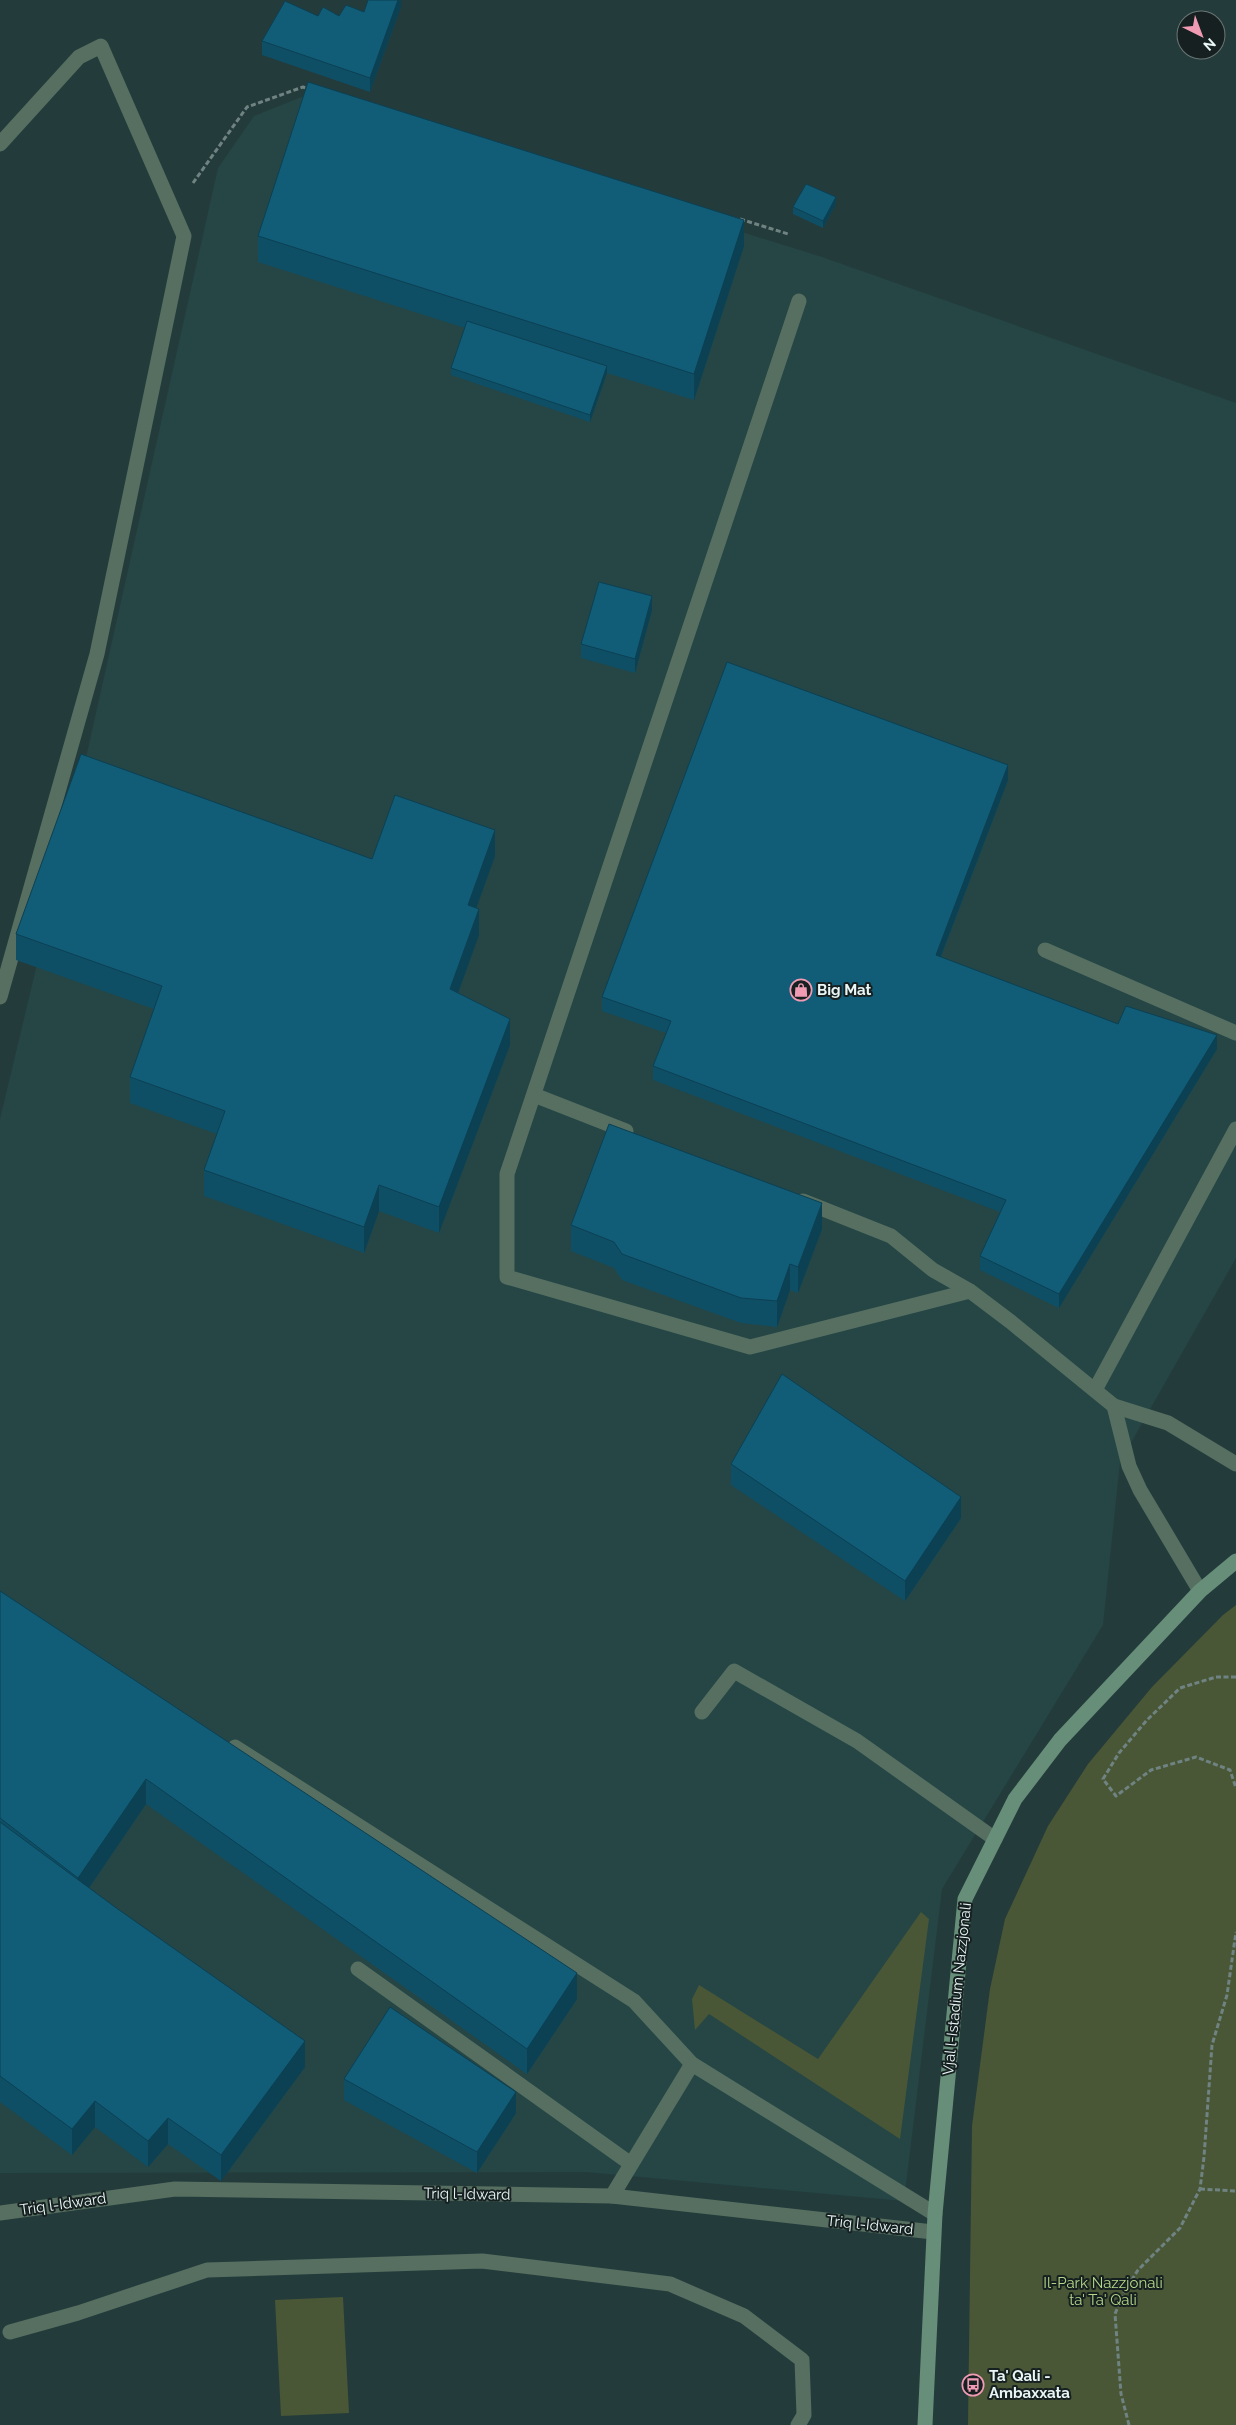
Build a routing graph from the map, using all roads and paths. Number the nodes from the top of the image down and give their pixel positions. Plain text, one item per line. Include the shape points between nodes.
1 (312, 90) edge
2 (0, 144) edge
3 (172, 213) junction
4 (730, 216) edge
5 (788, 234) dead end
6 (799, 301) dead end
7 (1046, 950) dead end
8 (0, 997) edge
9 (1236, 1033) edge
10 (534, 1095) junction
11 (1236, 1129) edge
12 (644, 1138) edge
13 (790, 1196) edge
14 (970, 1291) junction
15 (1095, 1390) junction
16 (1114, 1406) junction
17 (1236, 1464) edge
18 (1236, 1561) edge
19 (1200, 1592) junction
20 (1236, 1677) edge
21 (702, 1712) dead end
22 (225, 1740) edge
23 (1236, 1788) edge
24 (995, 1839) junction
25 (1236, 1932) edge
26 (358, 1969) dead end
27 (692, 2064) junction
28 (631, 2164) junction
29 (1200, 2189) junction
30 (1236, 2191) edge
31 (612, 2196) junction
32 (0, 2213) edge
33 (934, 2214) junction
34 (933, 2232) junction
35 (5, 2333) edge
36 (798, 2425) edge
37 (925, 2425) edge
38 (1129, 2425) edge

1 - 3 path via 303,87 247,107
2 - 3 street via 79,57 101,46
3 - 8 street via 184,236 97,654
4 - 5 path
6 - 10 street
7 - 9 street
10 - 12 street
10 - 14 street via 507,1174 507,1277 750,1347
11 - 15 street
13 - 14 street via 891,1236 933,1270
14 - 15 street
15 - 16 street
16 - 17 street via 1168,1423
16 - 19 street via 1129,1466 1140,1490
18 - 19 main road, Vjal l-Istadium Nazzjonali
19 - 24 main road, Vjal l-Istadium Nazzjonali via 1060,1740 1015,1799
20 - 23 path via 1216,1678 1180,1688 1147,1720 1103,1779 1116,1796 1151,1770 1196,1756 1230,1770
21 - 24 street via 734,1671 857,1741
22 - 27 street via 634,2001
24 - 33 main road, Vjal l-Istadium Nazzjonali via 965,1899
25 - 29 path via 1227,1995 1212,2045
26 - 28 street
27 - 28 street
27 - 33 street
28 - 31 street
29 - 30 path
29 - 38 path via 1180,2228 1138,2270 1115,2314 1121,2394
31 - 32 street, Triq l-Idward via 175,2189
31 - 34 street, Triq l-Idward
33 - 34 main road, Vjal l-Istadium Nazzjonali
34 - 37 main road, Vjal l-Istadium Nazzjonali
35 - 36 street via 78,2313 207,2270 482,2261 670,2284 744,2316 802,2360 804,2415

